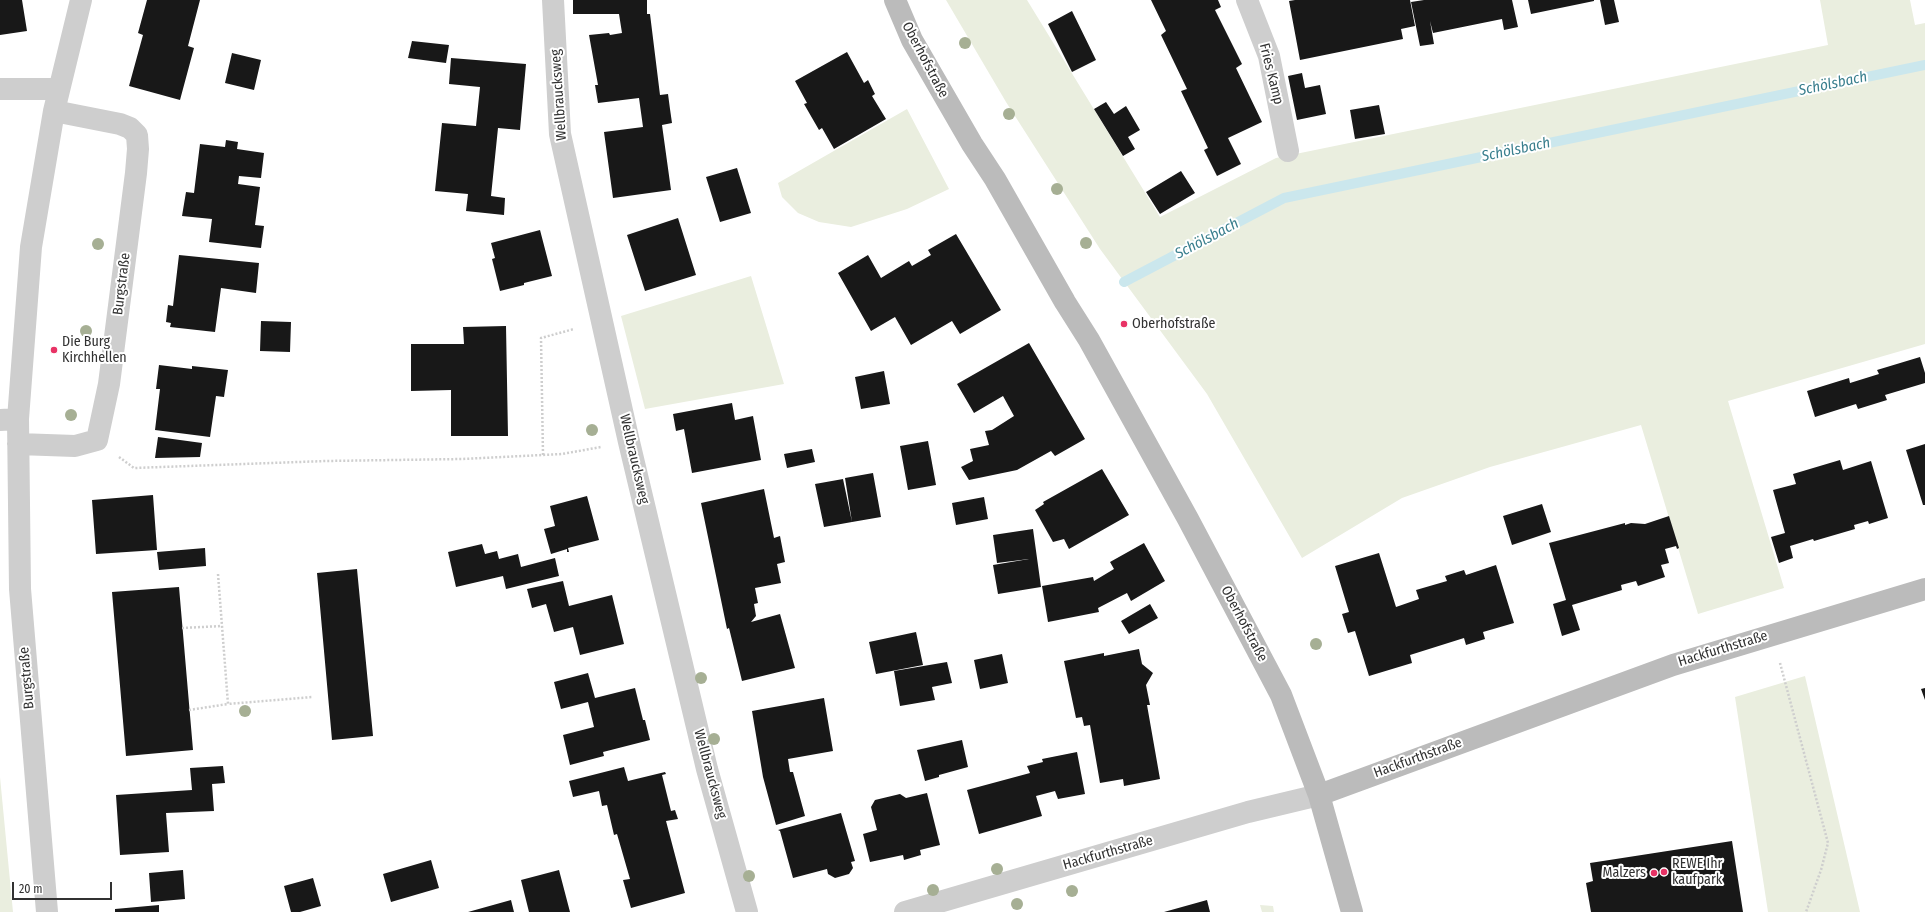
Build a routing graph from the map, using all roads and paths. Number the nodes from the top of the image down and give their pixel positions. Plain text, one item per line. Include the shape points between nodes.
1 (81, 0) edge
2 (553, 0) edge
3 (895, 0) edge
4 (1247, 0) edge
5 (0, 89) edge
6 (58, 89) junction
7 (54, 111) junction
8 (1288, 151) dead end
9 (603, 321) junction
10 (9, 420) edge
11 (97, 440) junction
12 (629, 442) junction
13 (18, 444) junction
14 (543, 455) junction
15 (218, 574) dead end
16 (1925, 589) edge
17 (222, 626) junction
18 (182, 628) dead end
19 (1772, 633) junction
20 (312, 697) dead end
21 (228, 704) junction
22 (189, 710) dead end
23 (1319, 795) junction
24 (47, 912) edge
25 (747, 912) edge
26 (905, 912) edge
27 (1352, 912) edge
28 (1806, 912) edge

1 - 6 street, Burgstraße
2 - 9 street, Wellbraucksweg via 560,134
3 - 23 main road, Oberhofstraße via 916,47 1089,340 1188,519 1281,695
4 - 8 street, Fries Kamp via 1269,56
5 - 6 street
6 - 7 street, Burgstraße
7 - 10 street, Burgstraße via 31,247
7 - 11 street, Burgstraße via 120,124 130,128 137,136 136,173 109,384
9 - 12 street, Wellbraucksweg
9 - 14 path via 541,338
10 - 13 street, Burgstraße
11 - 13 street via 75,446
11 - 14 path via 134,468
12 - 14 path
12 - 25 street, Wellbraucksweg via 707,768
13 - 24 street, Burgstraße via 20,589
15 - 17 path
16 - 19 main road, Hackfurthstraße
17 - 18 path
17 - 21 path
19 - 23 main road, Hackfurthstraße via 1672,664
19 - 28 path via 1828,843 1822,870
20 - 21 path
21 - 22 path
23 - 26 street, Hackfurthstraße via 1248,812
23 - 27 main road, Oberhofstraße

